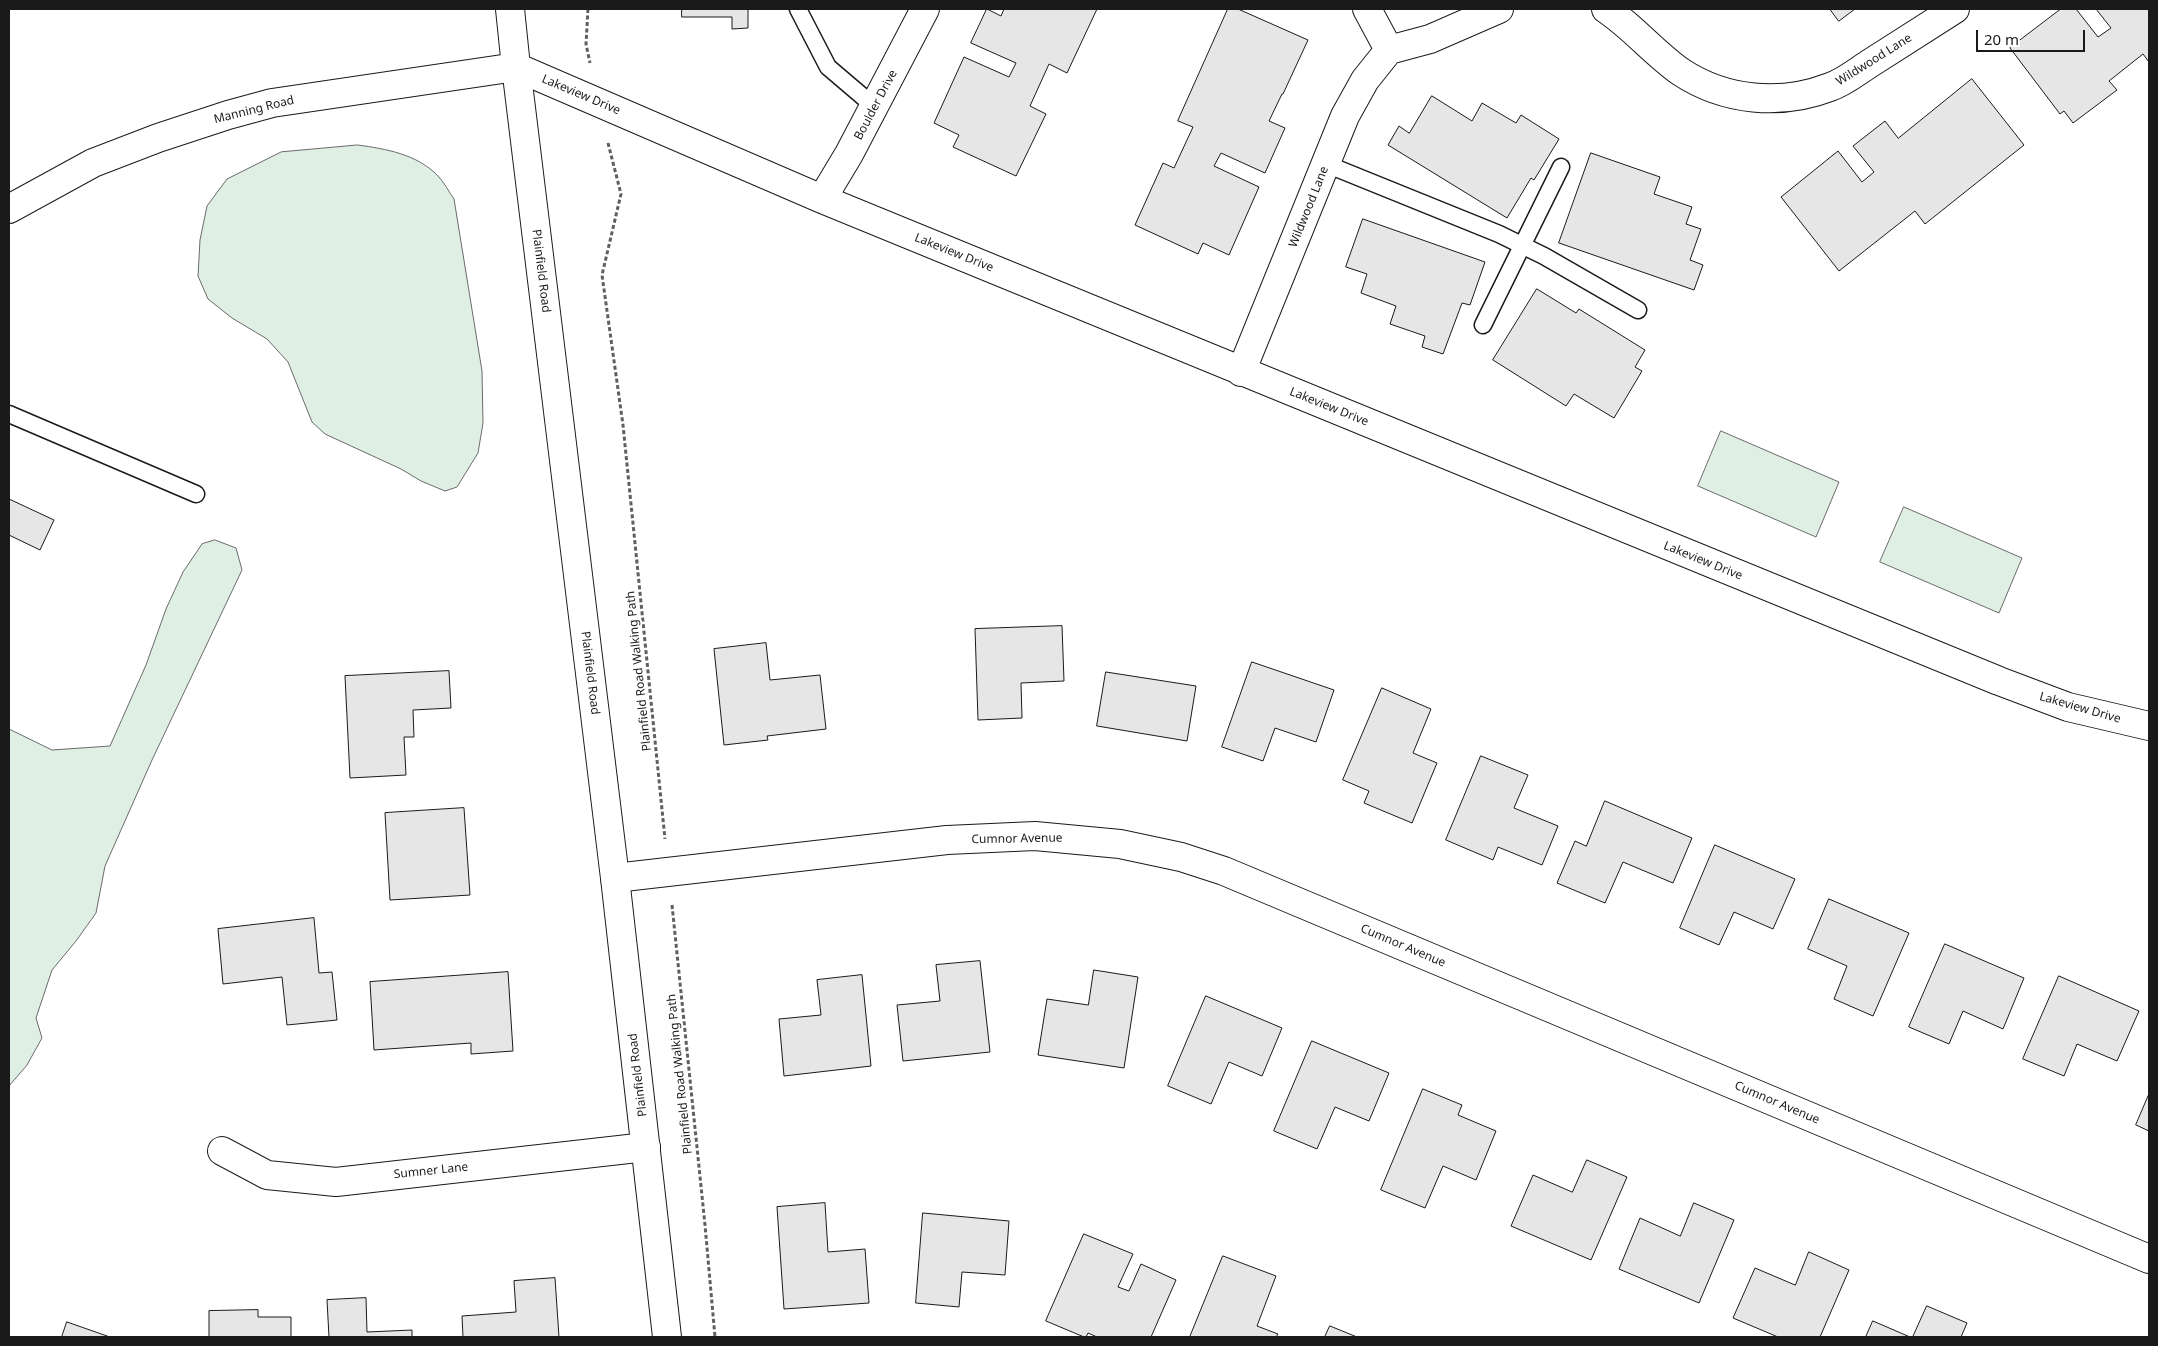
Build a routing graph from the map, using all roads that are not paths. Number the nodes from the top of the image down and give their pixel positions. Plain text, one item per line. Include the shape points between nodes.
1 (510, 9) edge
2 (798, 9) edge
3 (926, 9) edge
4 (1367, 9) edge
5 (1499, 9) edge
6 (1606, 9) edge
7 (1956, 9) edge
8 (1389, 50) junction
9 (516, 67) junction
10 (875, 107) junction
11 (1326, 164) junction
12 (1561, 167) dead end
13 (822, 199) junction
14 (9, 209) edge
15 (1522, 246) junction
16 (1638, 310) dead end
17 (1482, 325) dead end
18 (1241, 372) junction
19 (9, 414) edge
20 (196, 494) dead end
21 (2149, 726) edge
22 (615, 878) junction
23 (646, 1147) junction
24 (222, 1151) dead end
25 (2149, 1259) edge
26 (668, 1337) edge

1 - 9 street, Plainfield Road
2 - 10 lane via 828,67
3 - 10 street, Boulder Drive
4 - 8 street
5 - 8 street via 1430,40
6 - 7 street, Wildwood Lane via 1681,71 1704,84 1750,98 1780,99 1832,87
8 - 11 street, Wildwood Lane via 1365,80 1345,116
9 - 13 street, Lakeview Drive
9 - 14 street, Manning Road via 280,102 228,115 93,163
9 - 22 street, Plainfield Road
10 - 13 street, Boulder Drive
11 - 15 lane
11 - 18 street, Wildwood Lane
12 - 15 lane
13 - 18 street, Lakeview Drive
15 - 16 lane
15 - 17 lane
18 - 21 street, Lakeview Drive via 1998,681 2068,706
19 - 20 lane
22 - 23 street, Plainfield Road
22 - 25 street, Cumnor Avenue via 947,840 1035,836 1120,844 1180,857 1224,871
23 - 24 street, Sumner Lane via 336,1182 266,1175
23 - 26 street, Plainfield Road

